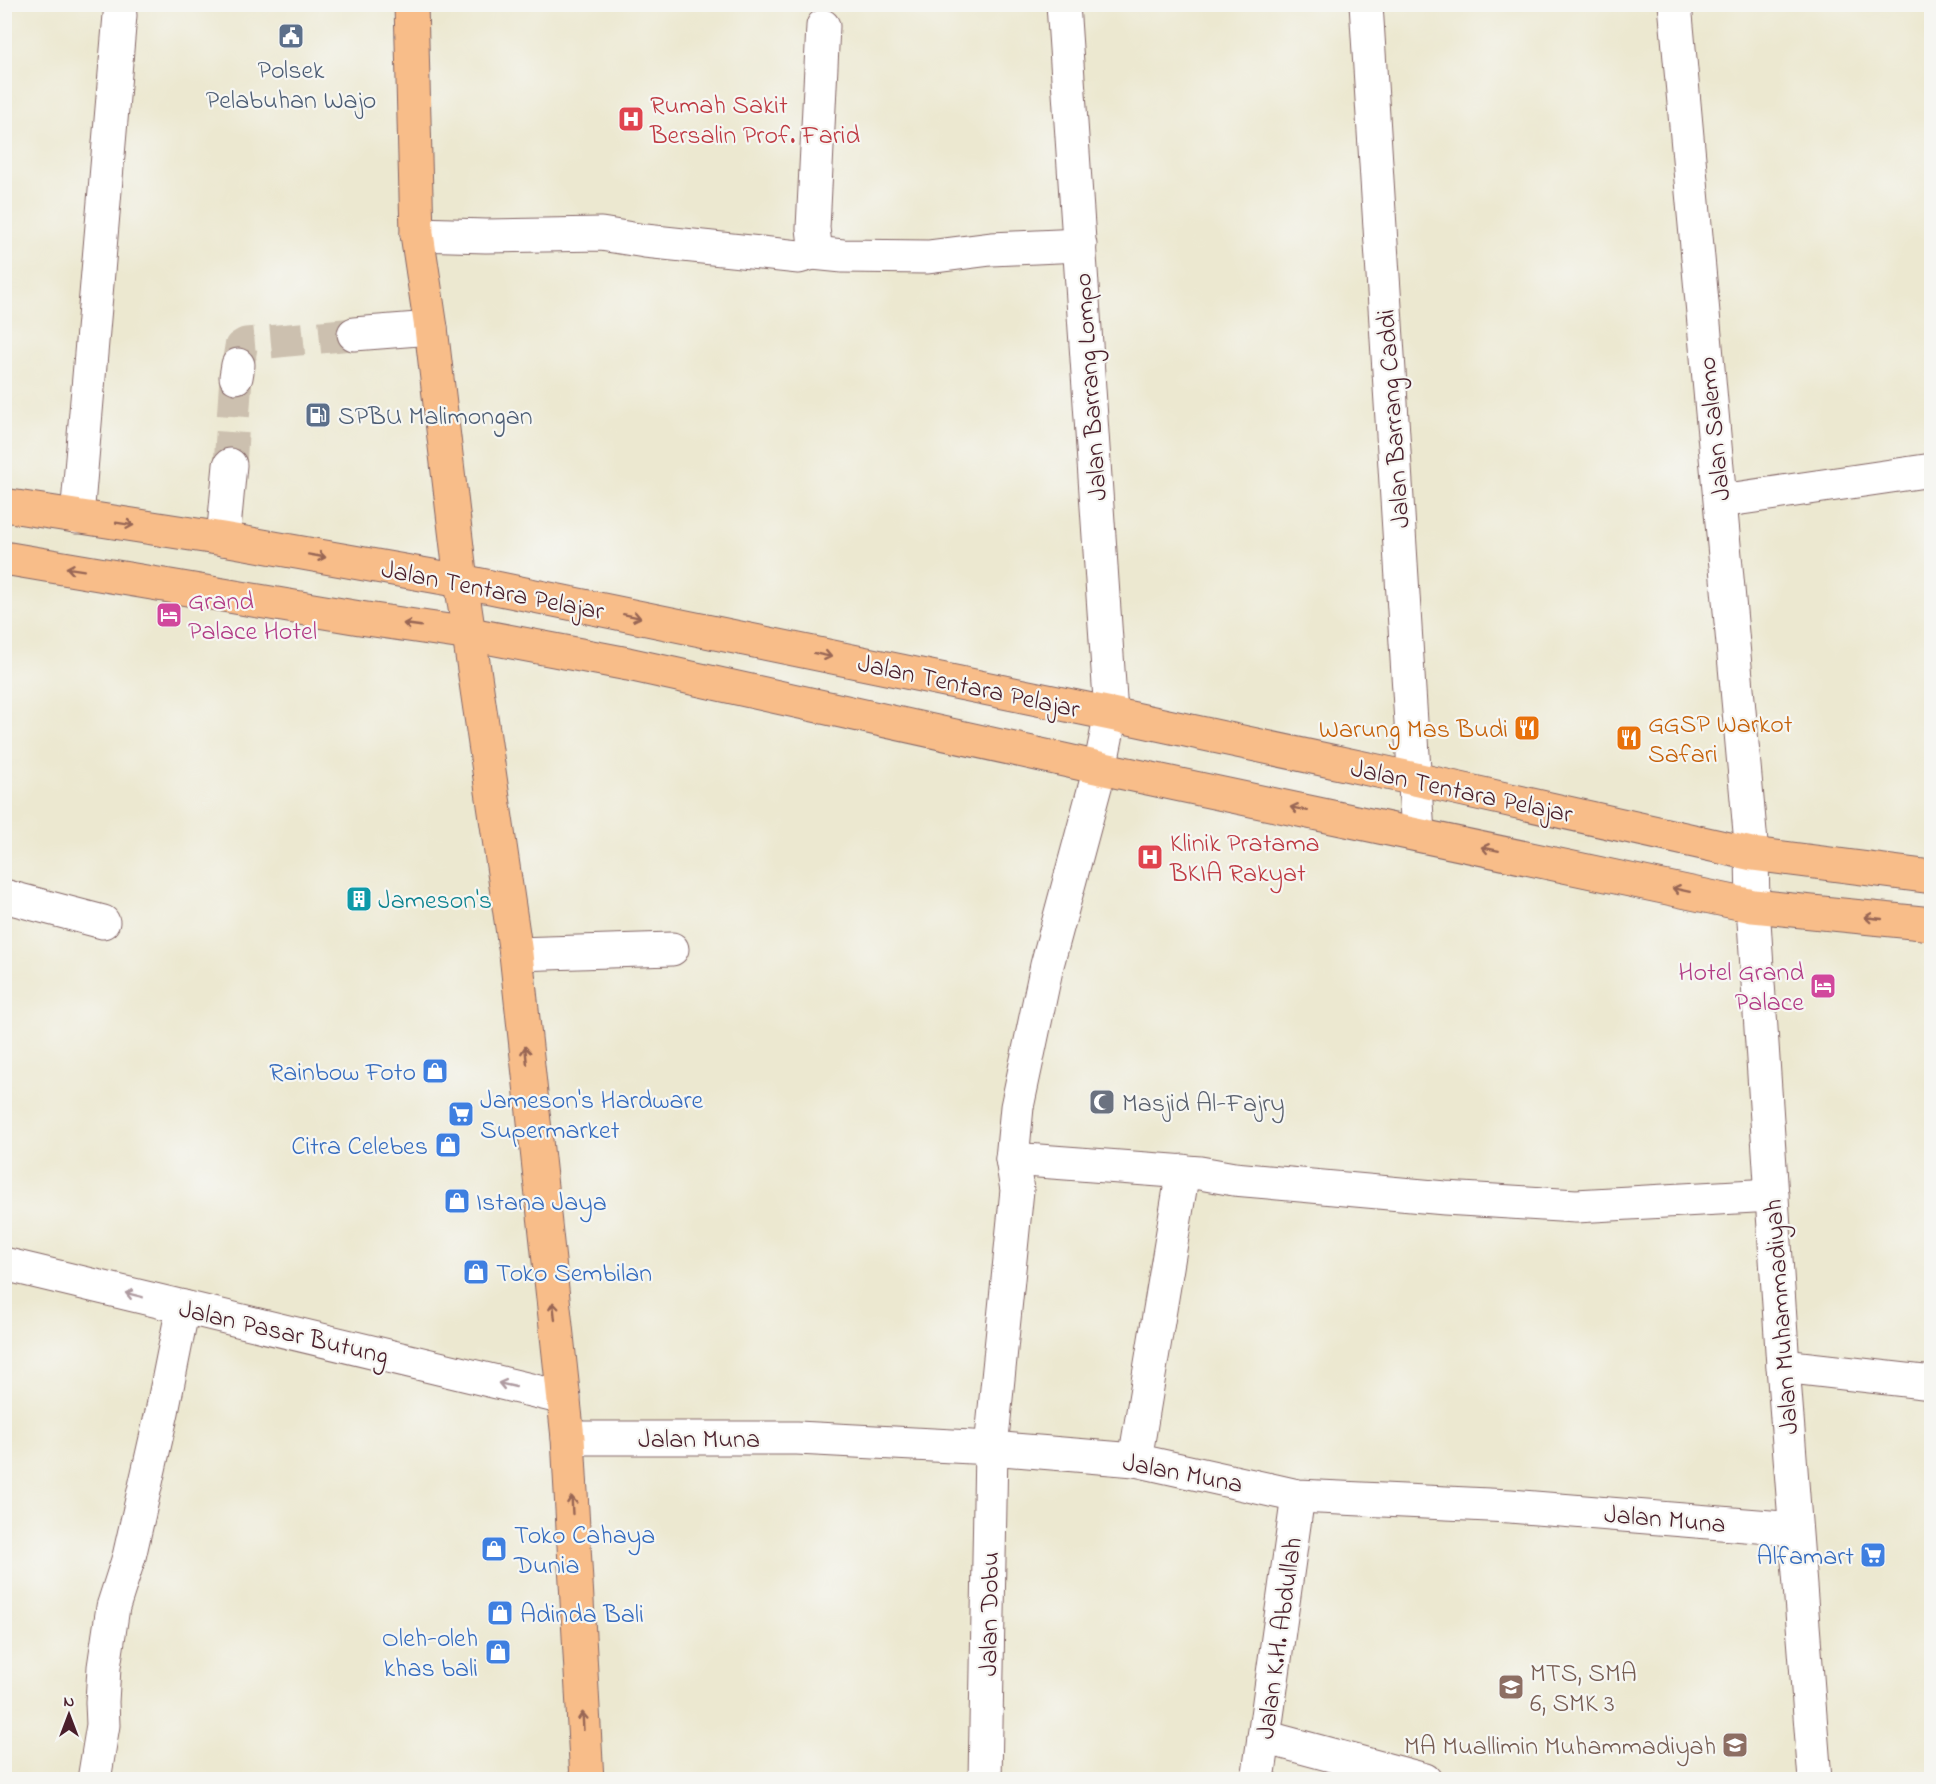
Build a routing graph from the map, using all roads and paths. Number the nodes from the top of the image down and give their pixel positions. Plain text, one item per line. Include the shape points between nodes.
1 (411, 4) edge
2 (1063, 4) edge
3 (1366, 4) edge
4 (1675, 4) edge
5 (120, 15) dead end
6 (823, 26) dead end
7 (417, 234) junction
8 (1080, 245) junction
9 (813, 253) junction
10 (431, 328) junction
11 (354, 334) tunnel mouth
12 (230, 465) tunnel mouth
13 (1932, 470) edge
14 (1721, 501) junction
15 (4, 505) edge
16 (77, 517) junction
17 (224, 539) junction
18 (4, 558) edge
19 (461, 581) junction
20 (470, 634) junction
21 (1111, 714) junction
22 (1100, 768) junction
23 (1415, 778) junction
24 (1418, 834) junction
25 (1752, 854) junction
26 (1932, 877) edge
27 (4, 896) edge
28 (1753, 906) junction
29 (103, 922) dead end
30 (1932, 924) edge
31 (672, 949) dead end
32 (516, 954) junction
33 (1012, 1159) junction
34 (1183, 1172) junction
35 (1772, 1195) junction
36 (4, 1264) edge
37 (183, 1307) junction
38 (1783, 1366) junction
39 (1932, 1383) edge
40 (564, 1398) junction
41 (568, 1438) junction
42 (991, 1448) junction
43 (1135, 1460) junction
44 (1298, 1496) junction
45 (1796, 1529) junction
46 (1264, 1737) junction
47 (94, 1779) edge
48 (586, 1779) edge
49 (985, 1779) edge
50 (1258, 1779) edge
51 (1425, 1779) edge
52 (1815, 1779) edge

1 - 7 main road
2 - 8 street, Jalan Barrang Lompo
3 - 23 street, Jalan Barrang Caddi
4 - 14 street, Jalan Salemo
5 - 16 street
6 - 9 street
7 - 9 street via 601,234 799,257
7 - 10 main road
8 - 9 street via 991,249 928,257
8 - 21 street, Jalan Barrang Lompo
10 - 11 street
10 - 19 main road
12 - 17 street
13 - 14 street
14 - 25 street, Jalan Salemo
15 - 16 main road, Jalan Tentara Pelajar
16 -> 17 main road, Jalan Tentara Pelajar
17 -> 19 main road, Jalan Tentara Pelajar
20 -> 18 main road, Jalan Tentara Pelajar
19 - 20 main road
19 -> 21 main road, Jalan Tentara Pelajar
20 - 22 main road, Jalan Tentara Pelajar via 628,664
20 - 32 main road
21 - 22 street, Jalan Barrang Lompo
21 - 23 main road, Jalan Tentara Pelajar
24 -> 22 main road, Jalan Tentara Pelajar
22 - 33 street, Jalan Barrang Lompo via 1047,965 1017,1107
23 - 24 street, Jalan Barrang Caddi
23 - 25 main road, Jalan Tentara Pelajar
28 -> 24 main road, Jalan Tentara Pelajar
25 - 26 main road, Jalan Tentara Pelajar
25 - 28 street, Jalan Muhammadiyah
27 - 29 street
30 -> 28 main road, Jalan Tentara Pelajar
28 - 35 street, Jalan Muhammadiyah
31 - 32 street
40 -> 32 main road
33 - 34 street
33 - 42 street, Jalan Dobu via 1017,1190
34 - 35 street via 1445,1198 1576,1206
34 - 43 street
35 - 38 street, Jalan Muhammadiyah
37 -> 36 street, Jalan Pasar Butung
40 -> 37 street, Jalan Pasar Butung
37 - 47 street via 129,1557 113,1607 104,1667 103,1725
38 - 39 street
38 - 45 street, Jalan Muhammadiyah
40 - 41 main road
41 - 42 street, Jalan Muna via 797,1438
48 -> 41 main road
42 - 43 street, Jalan Muna
42 - 49 street, Jalan Dobu
43 - 44 street, Jalan Muna
44 - 45 street, Jalan Muna via 1510,1506
44 - 46 street, Jalan K.H. Abdullah
45 - 52 street, Jalan Muhammadiyah
46 - 50 street, Jalan K.H. Abdullah
46 - 51 street

